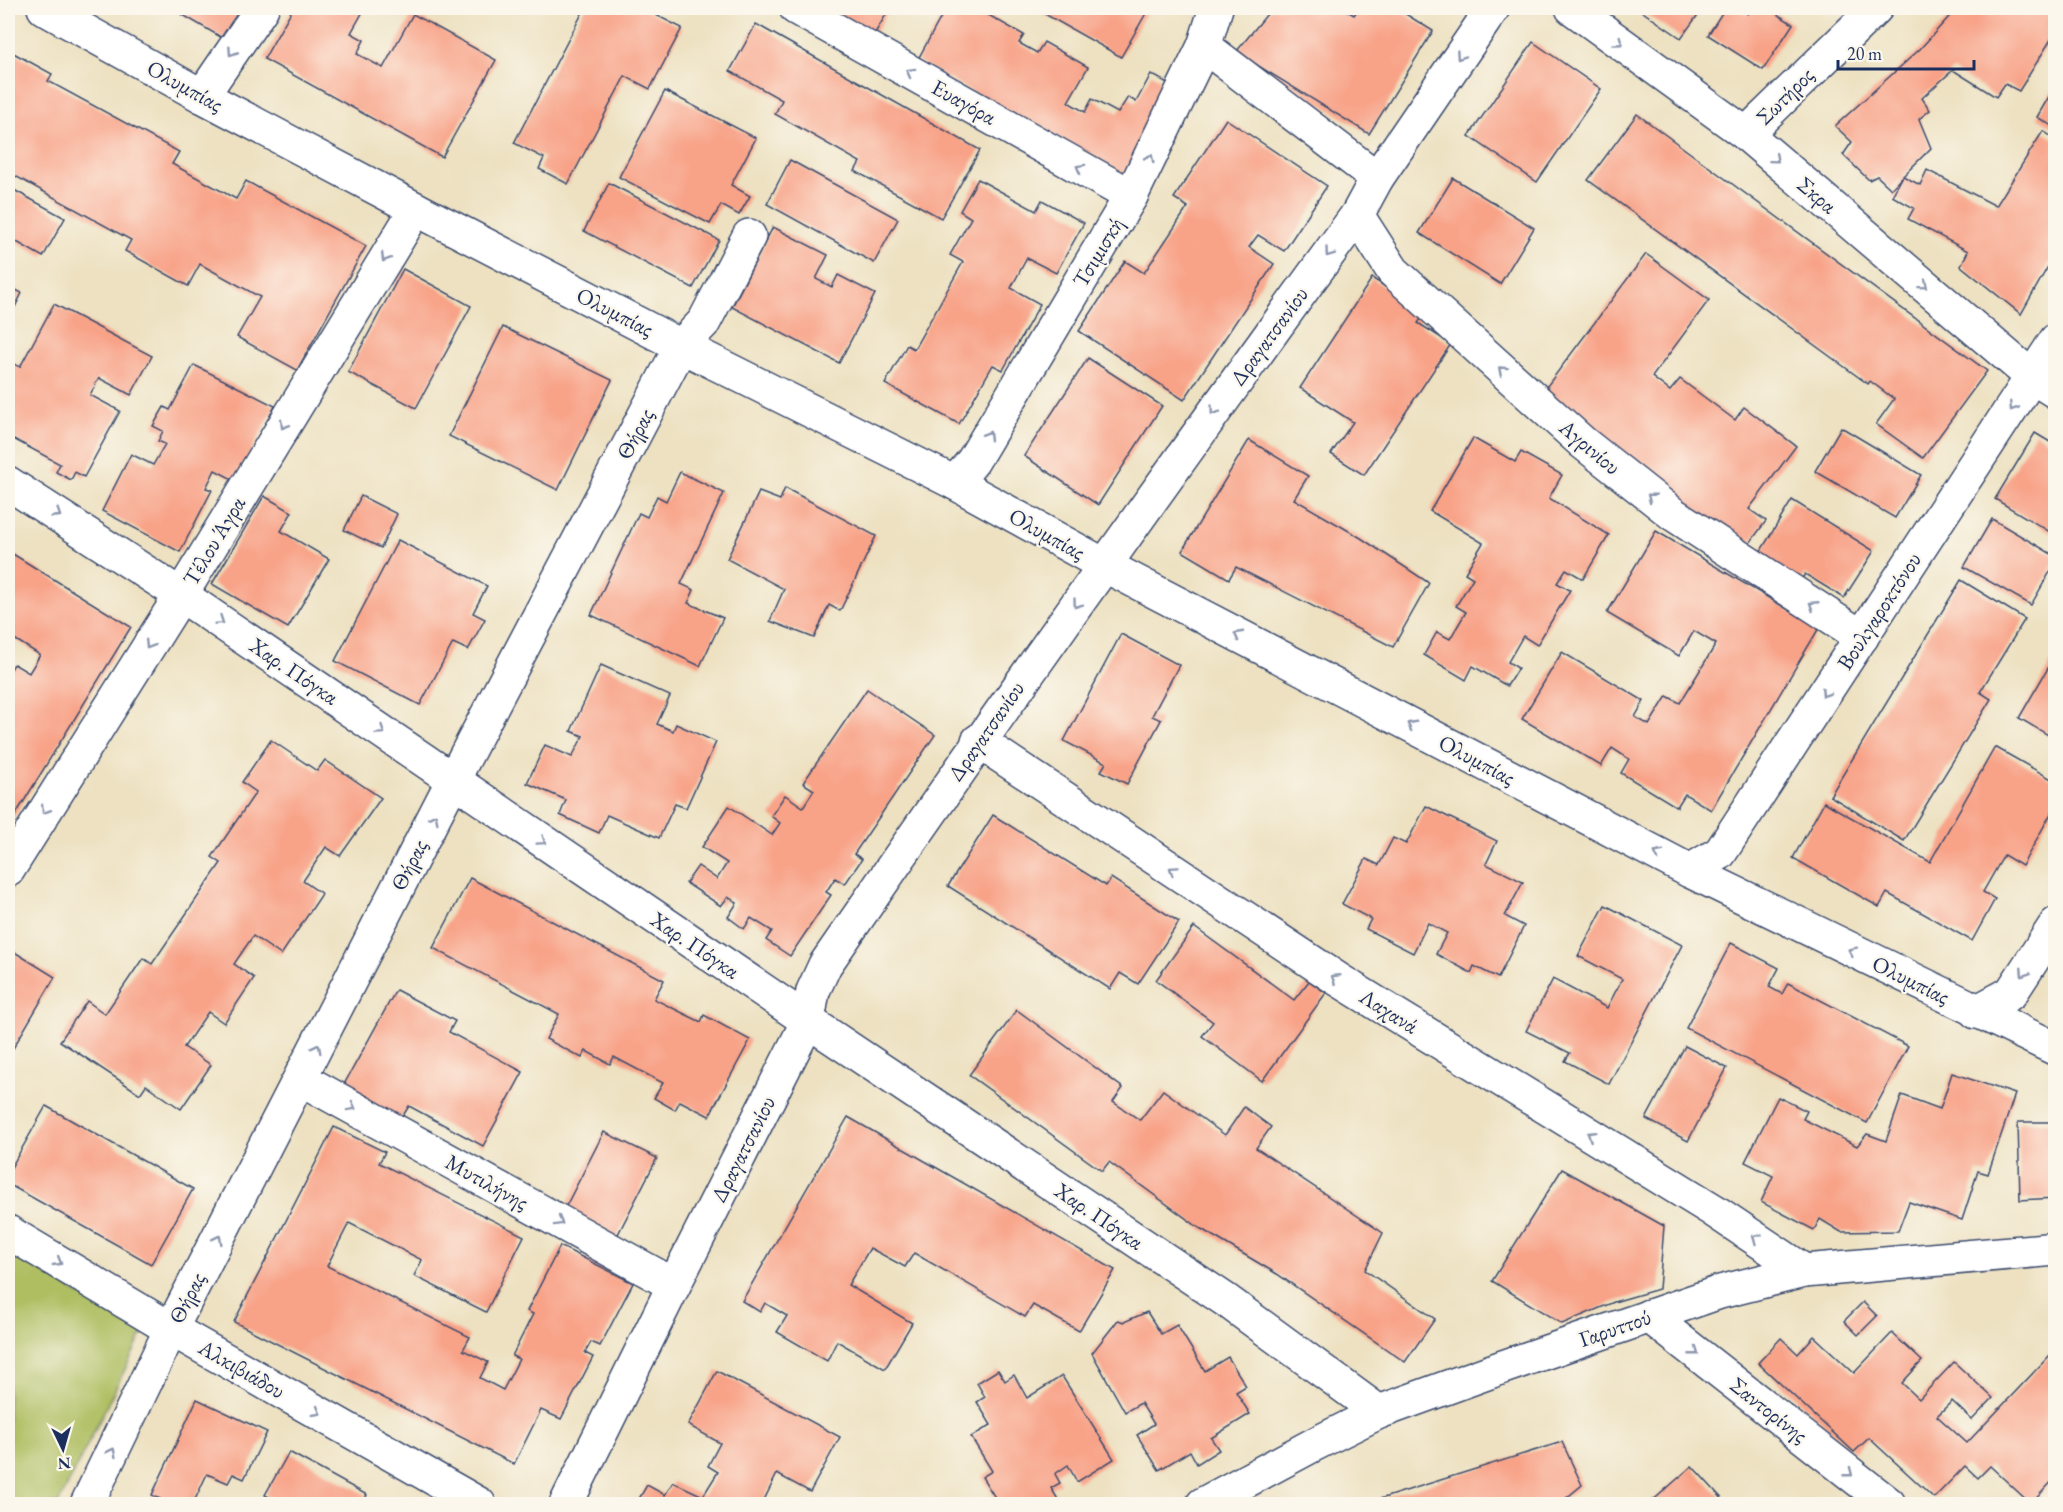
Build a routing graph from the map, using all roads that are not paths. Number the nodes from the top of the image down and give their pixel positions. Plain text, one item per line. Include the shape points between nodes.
1 (44, 8) edge
2 (262, 8) edge
3 (796, 8) edge
4 (1216, 8) edge
5 (1492, 8) edge
6 (1572, 8) edge
7 (1876, 8) edge
8 (1204, 46) junction
9 (202, 96) junction
10 (1746, 134) junction
11 (1377, 178) junction
12 (1131, 196) junction
13 (416, 209) junction
14 (1357, 214) junction
15 (748, 236) dead end
16 (2055, 340) edge
17 (681, 346) junction
18 (2044, 384) edge
19 (8, 483) edge
20 (955, 483) junction
21 (1104, 565) junction
22 (181, 595) junction
23 (1862, 637) junction
24 (978, 741) junction
25 (453, 780) junction
26 (8, 870) edge
27 (1690, 871) junction
28 (2055, 924) edge
29 (1976, 1012) junction
30 (808, 1022) junction
31 (2055, 1049) edge
32 (301, 1079) junction
33 (8, 1232) edge
34 (2055, 1249) edge
35 (1804, 1271) junction
36 (674, 1285) junction
37 (1649, 1316) junction
38 (171, 1329) junction
39 (1379, 1412) junction
40 (87, 1504) edge
41 (479, 1504) edge
42 (566, 1504) edge
43 (1203, 1504) edge
44 (1889, 1504) edge

1 - 9 street, Ολυμπίας
2 -> 9 street
12 -> 3 street, Ευαγόρα
4 - 8 street, Τσιμισκή
5 -> 11 street, Δραγατσανίου
6 -> 10 street, Σκρα
7 - 10 street, Σωτήρος
8 - 11 street
12 -> 8 street, Τσιμισκή
9 - 13 street, Ολυμπίας
10 -> 18 street, Σκρα
11 - 14 street, Δραγατσανίου
20 -> 12 street, Τσιμισκή via 973,461
13 - 17 street, Ολυμπίας
13 -> 22 street, Τέλου Άγρα
14 -> 21 street, Δραγατσανίου
23 -> 14 street, Αγρινίου via 1673,514 1582,442 1393,271
15 - 17 street, Θήρας via 705,322
16 - 18 street, Βουλγαροκτόνου
17 - 20 street, Ολυμπίας
17 - 25 street, Θήρας
18 -> 23 street, Βουλγαροκτόνου
19 -> 22 street, Χαρ. Πόγκα
20 - 21 street, Ολυμπίας
21 -> 24 street, Δραγατσανίου
27 -> 21 street, Ολυμπίας
22 -> 25 street, Χαρ. Πόγκα
22 -> 26 street, Τέλου Άγρα
23 -> 27 street, Βουλγαροκτόνου via 1720,853
24 - 30 street, Δραγατσανίου via 825,965 813,991
35 -> 24 street, Λαχανά via 1713,1210 1339,980
25 -> 30 street, Χαρ. Πόγκα
32 -> 25 street, Θήρας
29 -> 27 street, Ολυμπίας
28 -> 29 street via 2011,993
29 - 31 street, Ολυμπίας
30 - 36 street, Δραγατσανίου
30 - 39 street, Χαρ. Πόγκα via 1227,1301
32 -> 36 street, Μυτιλήνης
38 -> 32 street, Θήρας
33 -> 38 street, Αλκιβιάδου
34 - 35 street, Γαρυττού
35 - 37 street, Γαρυττού via 1720,1292
36 - 42 street, Δραγατσανίου
37 - 39 street, Γαρυττού
37 -> 44 street, Σαντορίνης
40 -> 38 street, Θήρας
38 -> 41 street, Αλκιβιάδου
39 - 43 street, Γαρυττού

